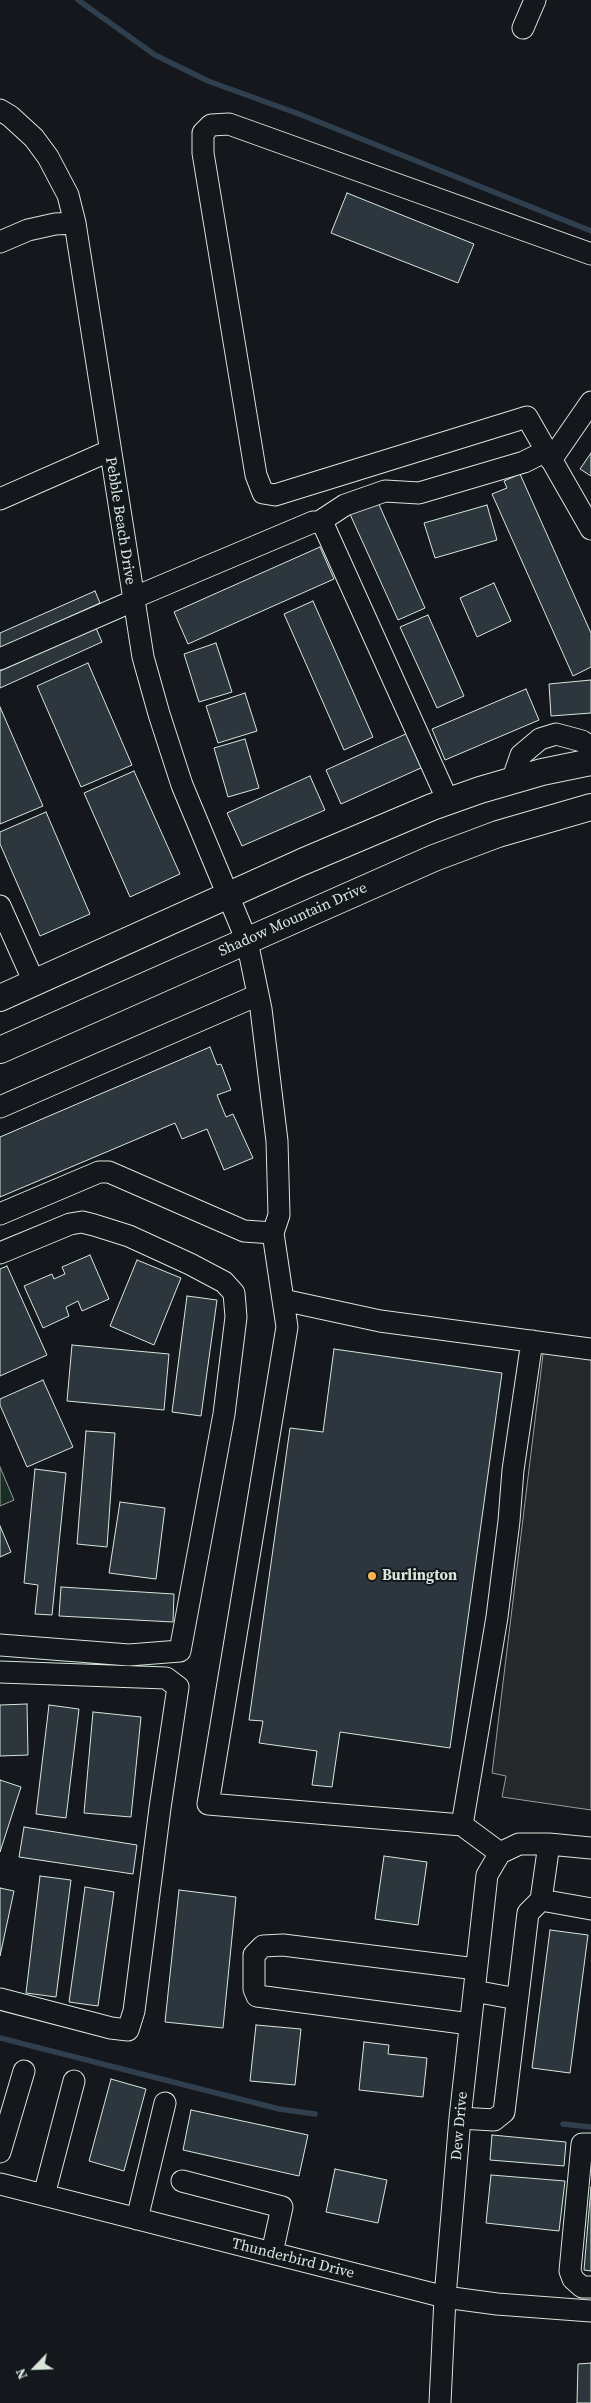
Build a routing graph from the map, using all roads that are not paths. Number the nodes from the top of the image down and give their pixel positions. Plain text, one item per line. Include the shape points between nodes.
1 (535, 0) edge
2 (523, 28) dead end
3 (0, 110) edge
4 (75, 223) junction
5 (0, 242) edge
6 (591, 254) edge
7 (591, 402) edge
8 (109, 451) junction
9 (549, 456) junction
10 (0, 499) edge
11 (319, 522) junction
12 (590, 523) edge
13 (133, 600) junction
14 (0, 659) edge
15 (591, 747) edge
16 (591, 762) edge
17 (512, 781) junction
18 (448, 801) junction
19 (591, 807) edge
20 (227, 895) junction
21 (0, 906) edge
22 (247, 941) junction
23 (34, 982) junction
24 (258, 996) junction
25 (0, 998) edge
26 (0, 1050) edge
27 (2, 1102) edge
28 (0, 1214) edge
29 (273, 1233) junction
30 (0, 1253) edge
31 (283, 1300) junction
32 (532, 1341) junction
33 (591, 1349) edge
34 (0, 1645) edge
35 (0, 1672) edge
36 (462, 1825) junction
37 (549, 1844) junction
38 (591, 1848) edge
39 (500, 1853) junction
40 (541, 1900) junction
41 (591, 1909) edge
42 (476, 1969) junction
43 (474, 1991) junction
44 (0, 1999) edge
45 (517, 1999) junction
46 (470, 2024) junction
47 (24, 2070) dead end
48 (74, 2081) dead end
49 (165, 2103) dead end
50 (460, 2118) junction
51 (1, 2142) edge
52 (591, 2144) edge
53 (182, 2181) dead end
54 (0, 2184) edge
55 (44, 2195) junction
56 (137, 2219) junction
57 (272, 2253) junction
58 (587, 2287) edge
59 (445, 2297) junction
60 (586, 2310) edge
61 (440, 2403) edge

1 - 2 street
3 - 4 street, Pebble Beach Drive via 34,138 48,157 68,195
4 - 5 street via 28,230
4 - 8 street, Pebble Beach Drive
6 - 9 street via 229,124 211,124 203,133 254,465 263,493 275,495 527,417
7 - 9 street
8 - 10 street
8 - 13 street, Pebble Beach Drive
9 - 11 street via 420,493 385,491 346,505
9 - 12 street
11 - 13 street
11 - 18 street via 324,526
13 - 14 street
13 - 20 street, Pebble Beach Drive via 158,714 182,785
15 - 17 street via 556,734 540,740 521,755
16 - 17 main road
17 - 18 main road
18 - 20 main road
19 - 22 main road, Shadow Mountain Drive via 498,834 434,858
20 - 22 street, Pebble Beach Drive
20 - 23 main road
21 - 23 street
22 - 24 street, Pebble Beach Drive
22 - 26 main road, Shadow Mountain Drive
23 - 25 main road
24 - 27 street
24 - 29 street, Pebble Beach Drive via 276,1141 279,1216
28 - 29 street via 99,1172 109,1172 244,1231
29 - 31 street
30 - 34 street via 70,1224 88,1223 129,1236 224,1282 234,1292 236,1317 221,1430 180,1651 129,1655
31 - 32 street via 380,1321
31 - 36 street via 287,1327 208,1804
32 - 33 street
32 - 36 street via 513,1470 510,1521 497,1617
35 - 44 street via 166,1678 178,1687 134,2011 128,2030
36 - 39 street
37 - 38 street
37 - 39 street via 519,1844
37 - 40 street
39 - 42 street, Dew Drive via 487,1875
40 - 41 street
40 - 45 street via 528,1913
42 - 43 street, Dew Drive
42 - 46 street via 283,1945 263,1946 254,1955 257,1996
43 - 45 street
43 - 46 street, Dew Drive
45 - 50 street via 504,2112 494,2120
46 - 50 street, Dew Drive
47 - 51 street
48 - 55 street
49 - 56 street
50 - 59 street, Dew Drive
52 - 58 street via 582,2144 570,2271 573,2279
53 - 57 street via 282,2207
54 - 55 street, Thunderbird Drive
55 - 56 street, Thunderbird Drive
56 - 57 street, Thunderbird Drive
57 - 59 street, Thunderbird Drive
58 - 60 street
59 - 60 street, Thunderbird Drive
59 - 61 street, Dew Drive

